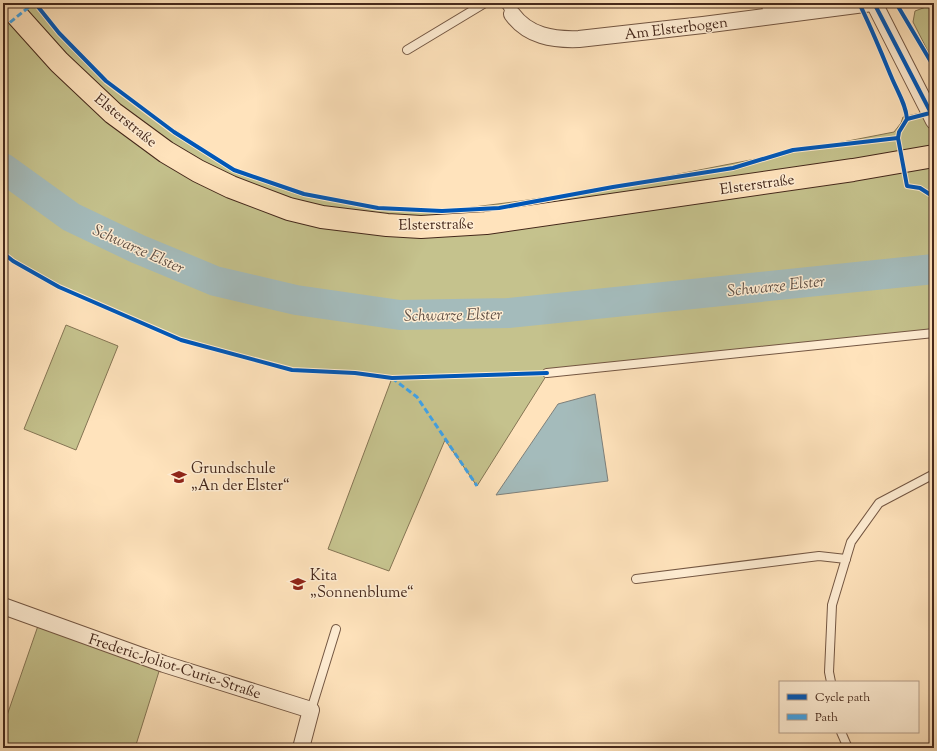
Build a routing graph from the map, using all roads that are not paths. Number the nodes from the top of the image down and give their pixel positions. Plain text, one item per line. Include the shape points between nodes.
1 (6, 3) edge
2 (485, 3) edge
3 (873, 3) edge
4 (508, 8) edge
5 (768, 9) edge
6 (408, 50) dead end
7 (934, 121) edge
8 (934, 156) edge
9 (934, 333) edge
10 (548, 373) dead end
11 (934, 474) edge
12 (846, 559) junction
13 (636, 579) dead end
14 (3, 606) edge
15 (336, 629) dead end
16 (831, 681) edge
17 (311, 710) junction
18 (841, 733) edge
19 (301, 748) edge
20 (848, 748) edge

1 - 8 main road, Elsterstraße via 59,62 113,113 166,152 231,187 289,209 322,217 421,227 486,223
2 - 6 lane
3 - 5 street, Am Elsterbogen
3 - 7 street
4 - 5 street, Am Elsterbogen via 519,24 526,28 544,36 565,39 703,25
9 - 10 lane
11 - 12 lane via 879,503 851,542
12 - 13 lane via 818,556
12 - 16 lane via 832,605
14 - 17 street, Frederic-Joliot-Curie-Straße via 164,664
15 - 17 lane
17 - 19 street
18 - 20 lane

